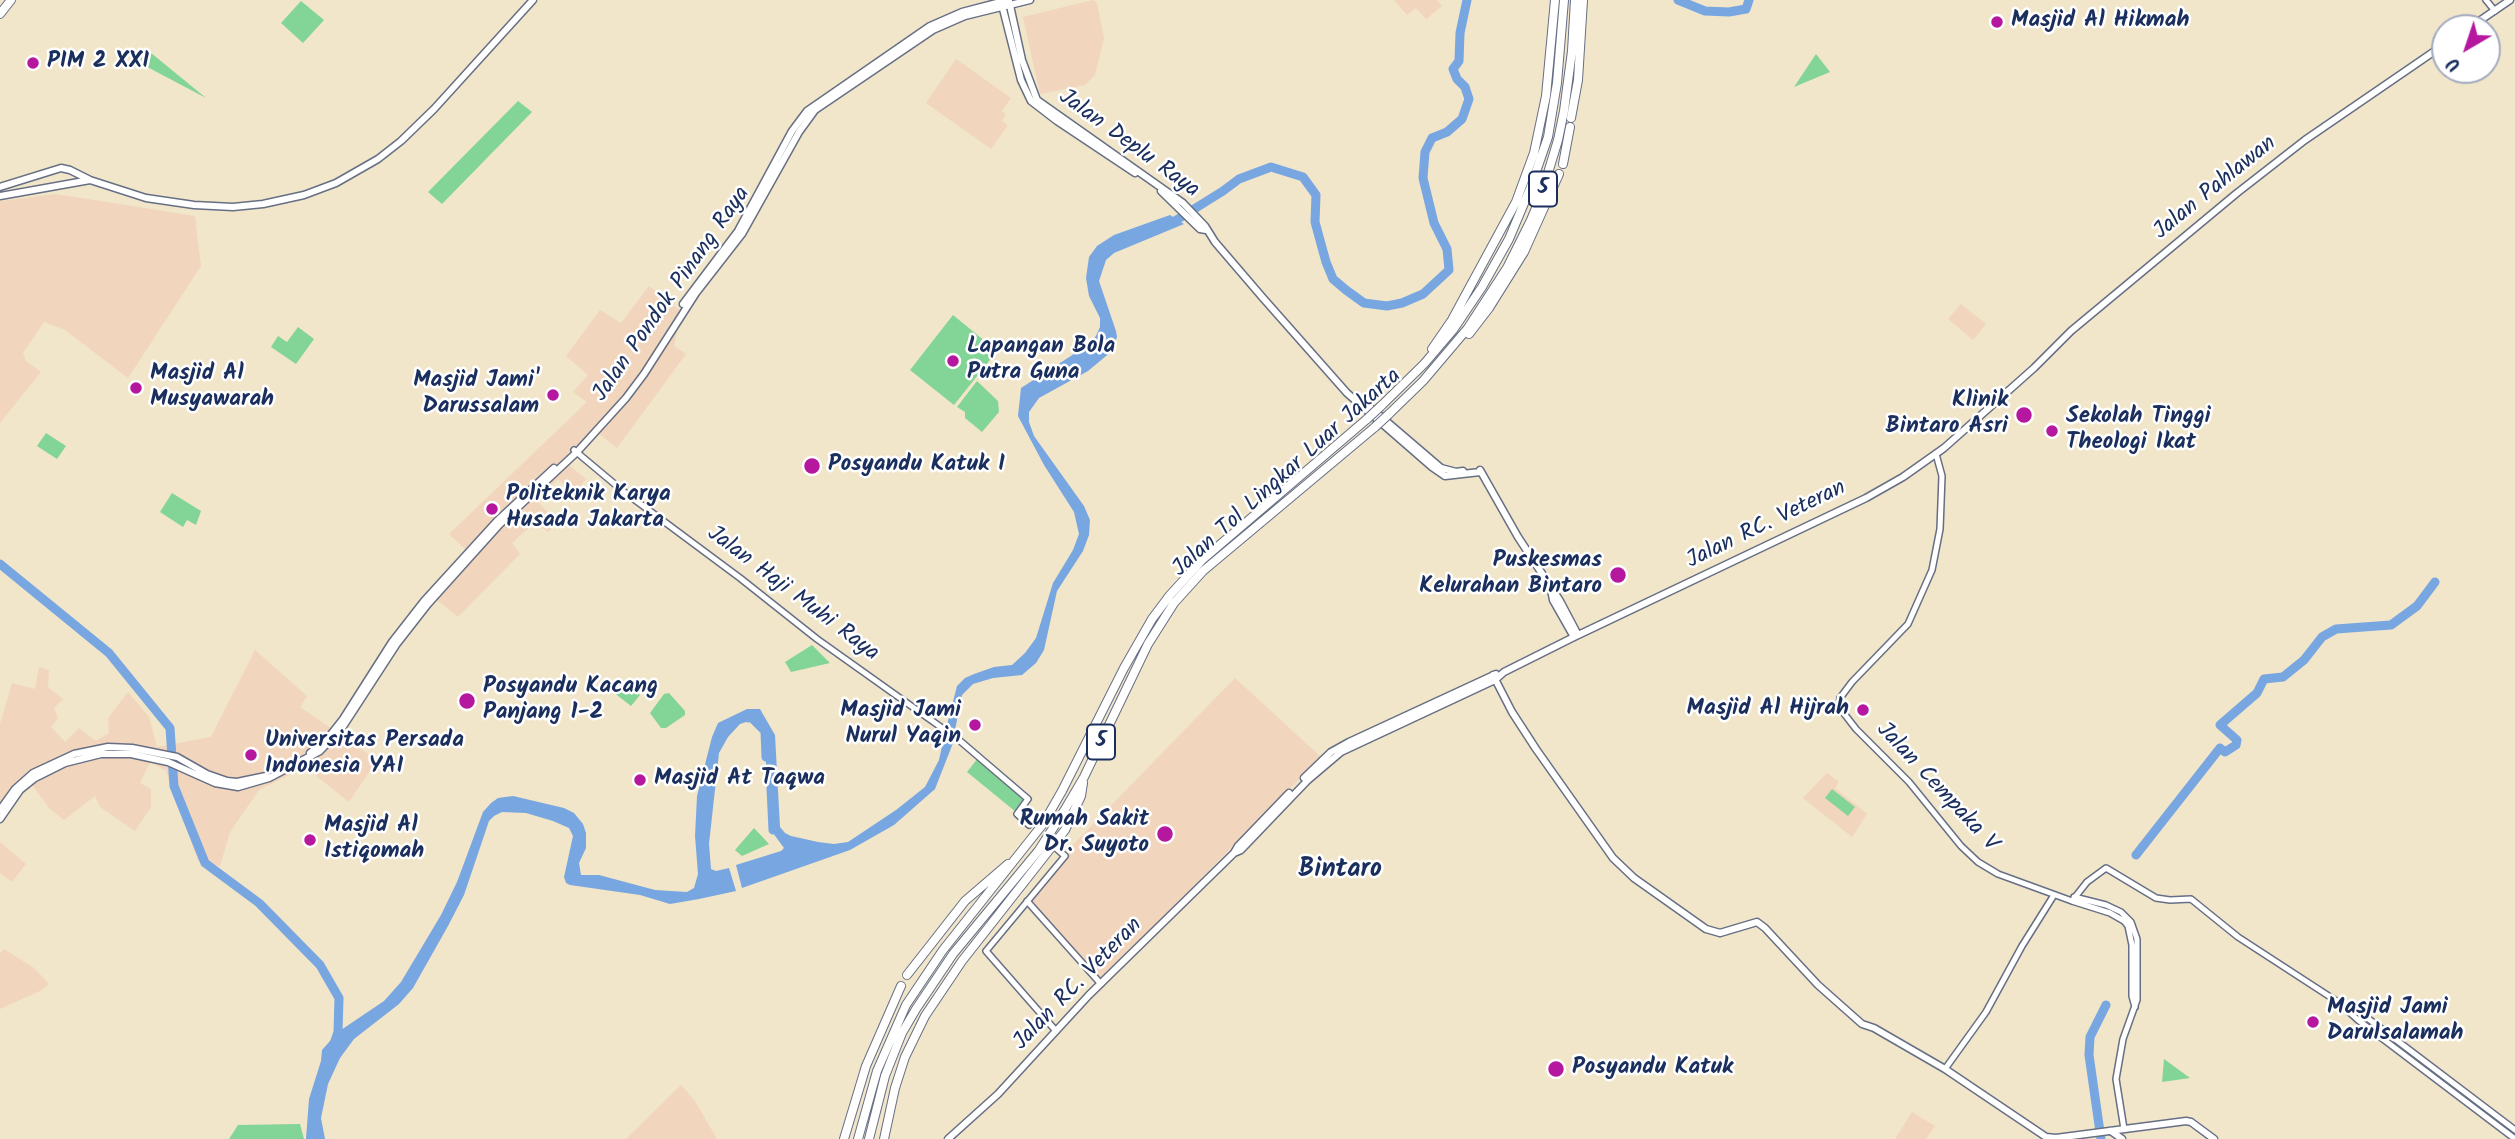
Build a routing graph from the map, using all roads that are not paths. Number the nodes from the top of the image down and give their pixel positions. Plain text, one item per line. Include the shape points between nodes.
1 (11, 0) edge
2 (533, 0) edge
3 (1030, 0) edge
4 (2486, 0) edge
5 (2510, 0) edge
6 (1560, 1) edge
7 (1579, 1) edge
8 (1005, 2) edge
9 (2495, 11) junction
10 (0, 14) edge
11 (2490, 14) edge
12 (1562, 36) junction
13 (1552, 41) junction
14 (2431, 54) edge
15 (1563, 163) dead end
16 (55, 169) junction
17 (70, 170) junction
18 (1559, 174) dead end
19 (38, 176) junction
20 (27, 180) junction
21 (90, 180) junction
22 (69, 184) junction
23 (55, 185) junction
24 (0, 187) edge
25 (39, 188) junction
26 (30, 190) junction
27 (0, 196) edge
28 (1449, 352) junction
29 (1424, 364) junction
30 (2023, 378) joint
31 (576, 451) junction
32 (1936, 454) junction
33 (543, 481) junction
34 (1576, 636) junction
35 (1494, 677) junction
36 (1483, 685) junction
37 (1510, 710) junction
38 (174, 760) junction
39 (1313, 771) junction
40 (1084, 777) junction
41 (0, 810) edge
42 (0, 819) edge
43 (1029, 825) dead end
44 (1057, 849) dead end
45 (1019, 855) junction
46 (2057, 896) junction
47 (2073, 899) junction
48 (1027, 901) junction
49 (907, 975) dead end
50 (1101, 984) junction
51 (901, 986) dead end
52 (2345, 1007) junction
53 (1056, 1031) junction
54 (1945, 1069) junction
55 (2124, 1129) junction
56 (2515, 1130) edge
57 (2109, 1131) junction
58 (844, 1139) edge
59 (858, 1139) edge
60 (869, 1139) edge
61 (886, 1139) edge
62 (947, 1139) edge
63 (2124, 1139) edge
64 (2214, 1139) edge
65 (2515, 1139) edge

1 - 10 highway
2 - 21 main road via 401,141 336,183 289,199 222,207 156,200
3 - 8 main road, Jalan Pondok Pinang Raya
4 - 9 street
5 - 9 main road
6 - 12 highway, Jalan Tol Lingkar Luar Jakarta / 5
6 - 13 highway
7 - 15 highway via 1578,80
7 - 28 highway, Jalan Tol Lingkar Luar Jakarta / 5 via 1564,111 1541,196 1491,295
8 - 31 main road, Jalan Pondok Pinang Raya via 933,30 816,110 742,234 675,323 638,382
8 - 34 main road, Jalan Deplu Raya via 1029,93 1181,205 1339,382 1441,468 1457,474 1480,472
9 - 11 main road
12 - 13 highway
12 - 29 highway, Jalan Tol Lingkar Luar Jakarta / 5 via 1548,136 1521,214 1482,287
13 - 29 highway via 1544,114 1516,202
14 - 30 main road, Jalan Pahlawan via 2273,164 2071,331
16 - 17 main road
16 - 19 main road
16 - 23 main road
17 - 21 main road
17 - 22 main road
18 - 28 highway via 1505,284 1474,329
19 - 20 main road
19 - 25 main road
20 - 24 main road
20 - 26 main road
21 - 22 main road
22 - 23 main road
23 - 25 main road
25 - 26 main road
26 - 27 main road
28 - 40 highway, Jalan Tol Lingkar Luar Jakarta / 5, bridge via 1375,427 1184,592 1143,654
29 - 45 highway, Jalan Tol Lingkar Luar Jakarta / 5, bridge via 1367,419 1202,560 1170,595 1140,639 1043,824
30 - 32 main road, Jalan RC. Veteran
31 - 33 main road, Jalan Pondok Pinang Raya
31 - 43 street, Jalan Haji Muhi Raya via 817,639 946,729 1028,799 1017,814
32 - 34 main road, Jalan RC. Veteran via 1866,498
32 - 46 street, Jalan Cempaka V via 1942,476 1940,529 1931,570 1908,624 1838,702 1856,729 1895,767 1961,846 1992,872
33 - 38 main road, Jalan Pondok Pinang Raya via 482,537 424,601 317,748 267,775 237,782
33 - 38 main road, Jalan Pondok Pinang Raya via 428,604 342,728 320,751 269,778 238,787 215,783
34 - 35 main road, Jalan RC. Veteran
35 - 36 main road, Jalan RC. Veteran
35 - 37 main road
35 - 39 main road, Jalan RC. Veteran via 1349,742 1331,752
36 - 37 main road via 1494,690
36 - 39 main road, Jalan RC. Veteran via 1350,747
37 - 54 main road via 1603,845 1634,878 1714,932 1757,922 1861,1024
38 - 41 main road via 167,754 132,748 74,754 33,773
38 - 42 main road via 111,753 65,763 26,784
39 - 50 main road, Jalan RC. Veteran via 1241,849
40 - 60 highway, Jalan Tol Lingkar Luar Jakarta / 5 via 1039,850 928,988 902,1033
40 - 61 highway via 1065,831 962,961 925,1016 895,1088
44 - 48 street via 1065,856
45 - 49 highway via 965,901
45 - 59 highway, Jalan Tol Lingkar Luar Jakarta / 5 via 943,950 906,1005 885,1050
46 - 47 street, Jalan Cempaka V
46 - 54 street
47 - 52 street via 2106,868 2149,895 2191,899 2238,937
47 - 55 street, Jalan Cempaka V via 2110,913 2128,926 2135,1007 2116,1079
48 - 50 street
48 - 53 street via 986,951
50 - 53 main road, Jalan RC. Veteran
51 - 58 highway via 866,1066
52 - 56 street via 2362,1014
52 - 65 street
53 - 62 main road, Jalan RC. Veteran via 998,1094
54 - 57 main road via 2046,1137
55 - 57 main road
55 - 63 main road
55 - 64 main road via 2186,1121
57 - 63 main road

